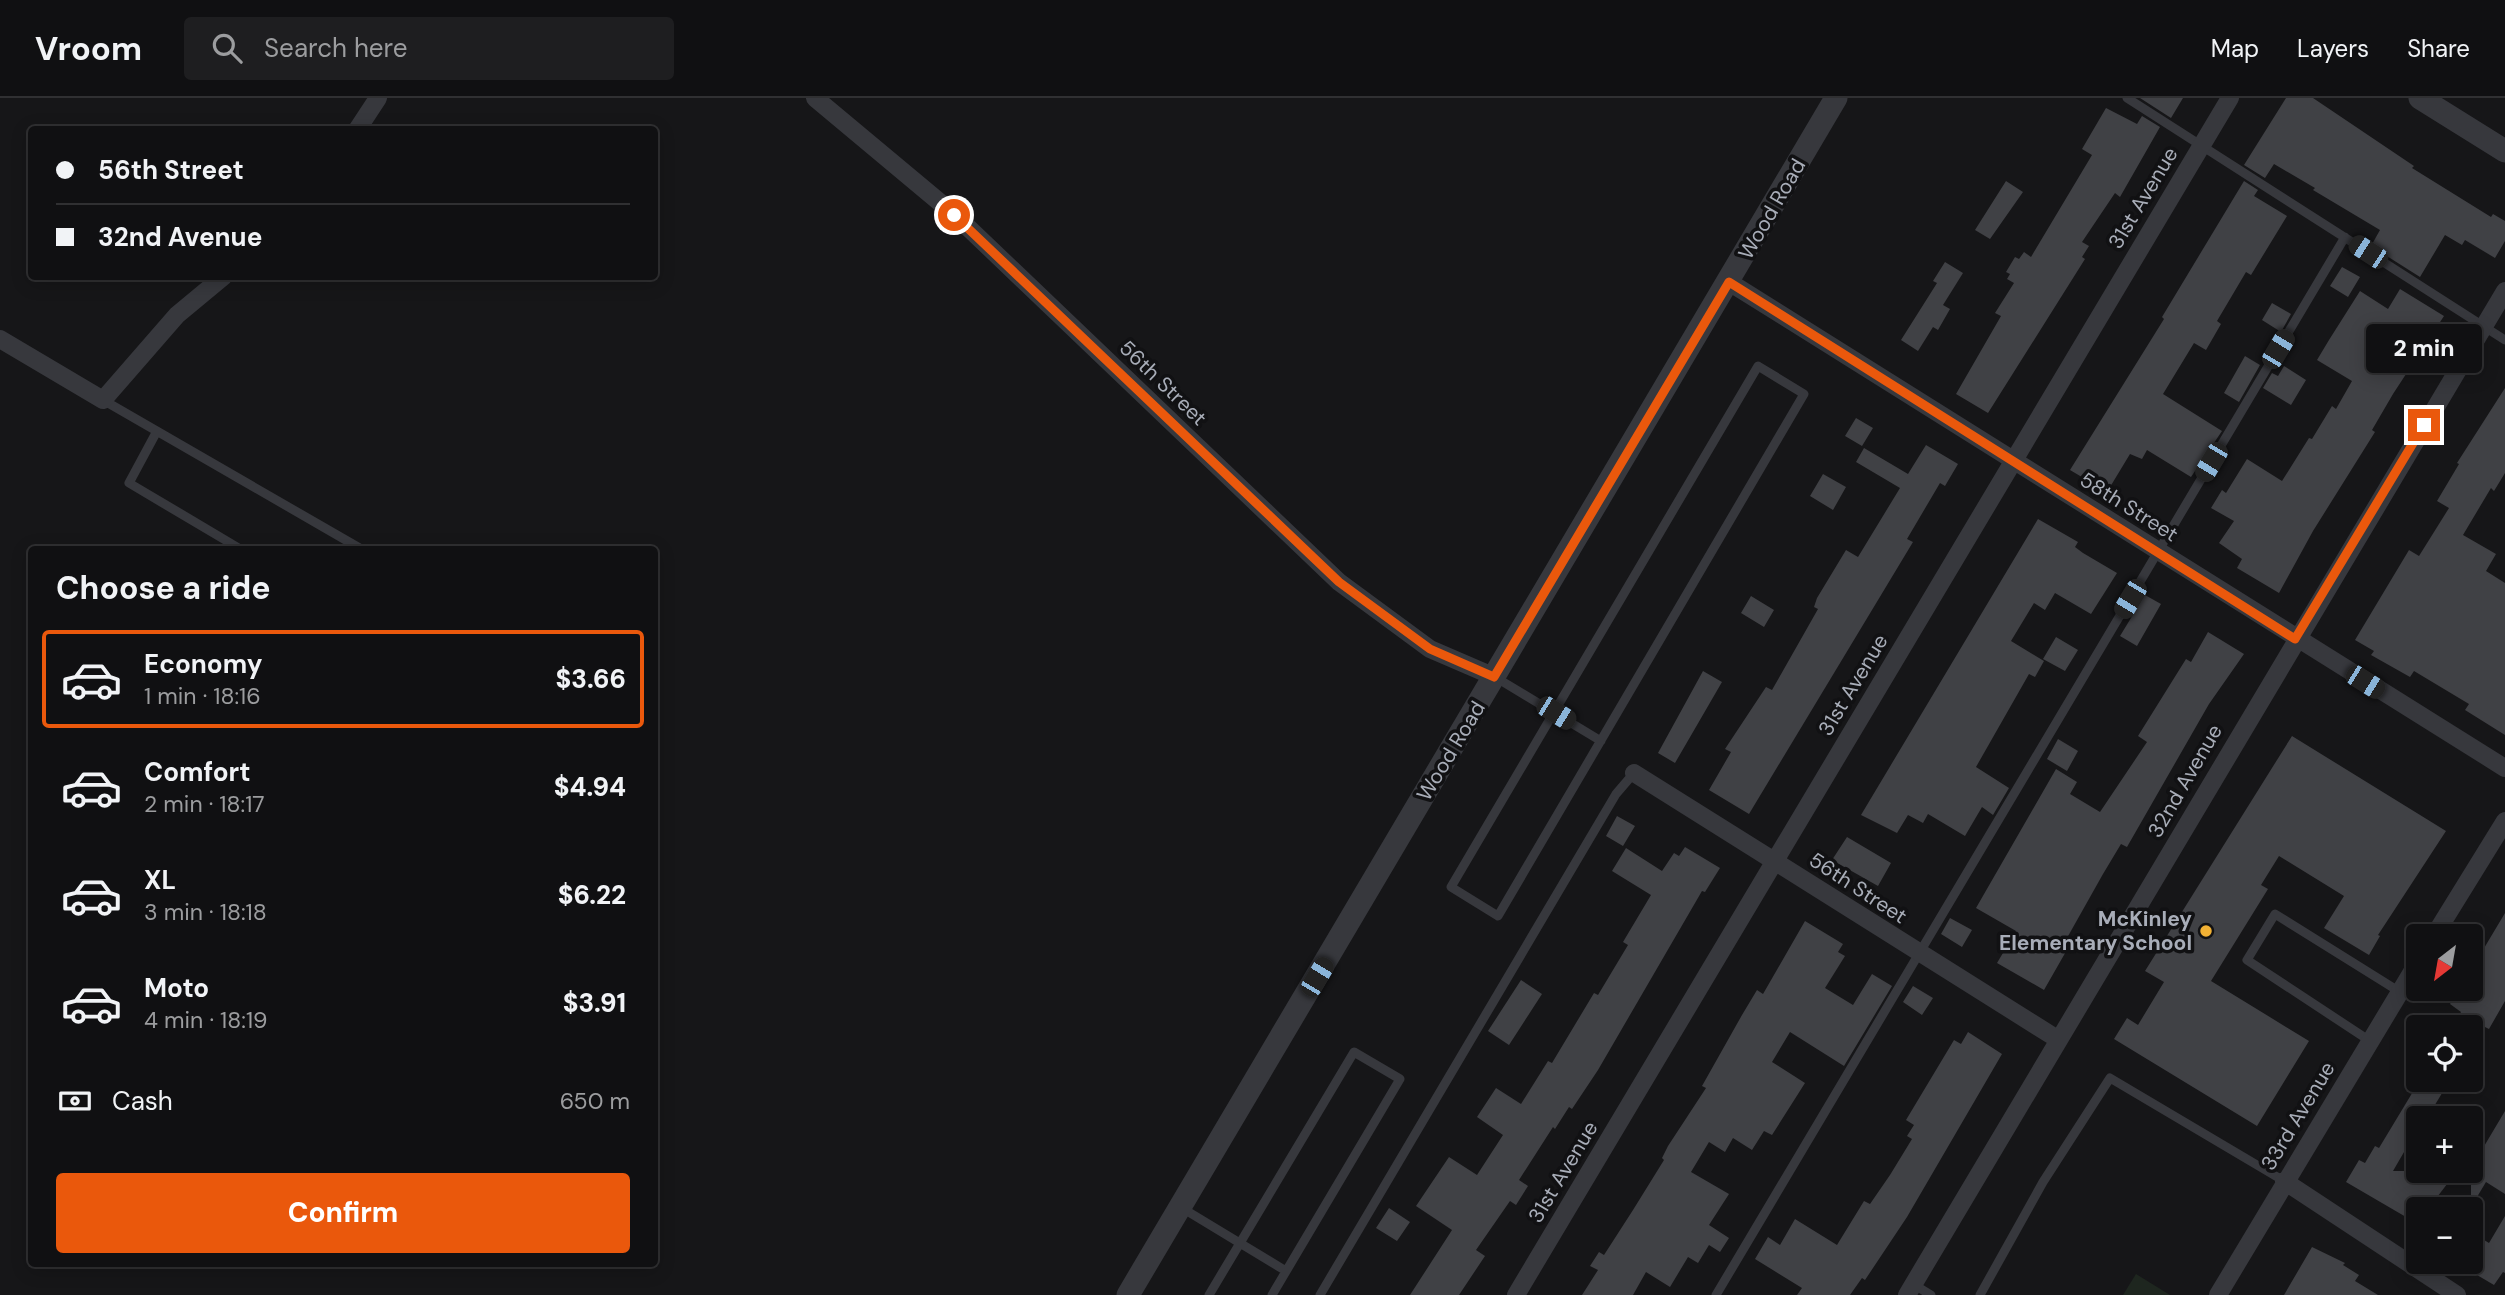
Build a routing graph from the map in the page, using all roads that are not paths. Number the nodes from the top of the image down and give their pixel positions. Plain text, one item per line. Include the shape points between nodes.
1 (378, 98) edge
2 (816, 98) edge
3 (1836, 98) edge
4 (2127, 98) edge
5 (2230, 98) edge
6 (2420, 98) edge
7 (360, 126) edge
8 (2201, 144) junction
9 (2505, 151) edge
10 (2345, 237) junction
11 (219, 280) edge
12 (1729, 282) junction
13 (2505, 291) edge
14 (2484, 326) junction
15 (0, 339) edge
16 (2505, 340) edge
17 (103, 400) junction
18 (157, 431) junction
19 (2014, 461) junction
20 (235, 546) edge
21 (356, 546) edge
22 (2158, 552) junction
23 (2295, 639) junction
24 (1494, 677) junction
25 (1556, 713) junction
26 (1601, 741) junction
27 (2505, 768) edge
28 (1634, 772) joint
29 (2505, 821) edge
30 (1774, 861) junction
31 (2441, 924) edge
32 (1919, 954) junction
33 (2406, 982) edge
34 (2400, 992) junction
35 (2059, 1040) junction
36 (2370, 1041) junction
37 (2284, 1181) junction
38 (1180, 1207) junction
39 (1240, 1243) junction
40 (1286, 1272) junction
41 (1910, 1289) edge
42 (1128, 1295) edge
43 (1209, 1295) edge
44 (1272, 1295) edge
45 (1320, 1295) edge
46 (1516, 1295) edge
47 (1716, 1295) edge
48 (1931, 1295) edge
49 (1980, 1295) edge
50 (2218, 1295) edge
51 (2457, 1295) edge

1 - 7 street
2 - 24 street, 56th Street via 954,215 1339,582 1430,649
3 - 12 street, Wood Road
4 - 8 lane
5 - 8 street, 31st Avenue
6 - 9 street
8 - 10 lane
8 - 19 street, 31st Avenue
10 - 14 lane
10 - 22 lane
11 - 17 street via 177,315
12 - 19 street, 58th Street
12 - 24 street, Wood Road
13 - 14 street, 32nd Avenue
14 - 16 lane
14 - 23 street, 32nd Avenue
15 - 17 street
17 - 18 lane
18 - 20 lane via 129,483
18 - 21 lane
19 - 22 street, 58th Street
19 - 30 street, 31st Avenue
22 - 23 street, 58th Street
22 - 32 lane
23 - 27 street, 58th Street
23 - 35 street, 32nd Avenue
24 - 25 lane
24 - 38 street, Wood Road
25 - 26 lane
25 - 26 lane via 1451,887 1499,916
25 - 26 lane via 1758,366 1804,394
28 - 30 street, 56th Street
28 - 45 lane via 1616,794
29 - 31 street
30 - 32 street, 56th Street
30 - 46 street, 31st Avenue
32 - 35 street, 56th Street
32 - 47 lane
33 - 34 street, 33rd Avenue
34 - 36 street, 33rd Avenue
34 - 36 lane via 2275,914 2247,960
35 - 41 street, 32nd Avenue
36 - 37 street, 33rd Avenue
37 - 49 lane via 2110,1078 2043,1182
37 - 50 street, 33rd Avenue
37 - 51 street
38 - 39 lane
38 - 42 street, Wood Road
39 - 40 lane
39 - 40 lane via 1354,1052 1400,1079
39 - 43 lane
40 - 44 lane
41 - 48 lane

